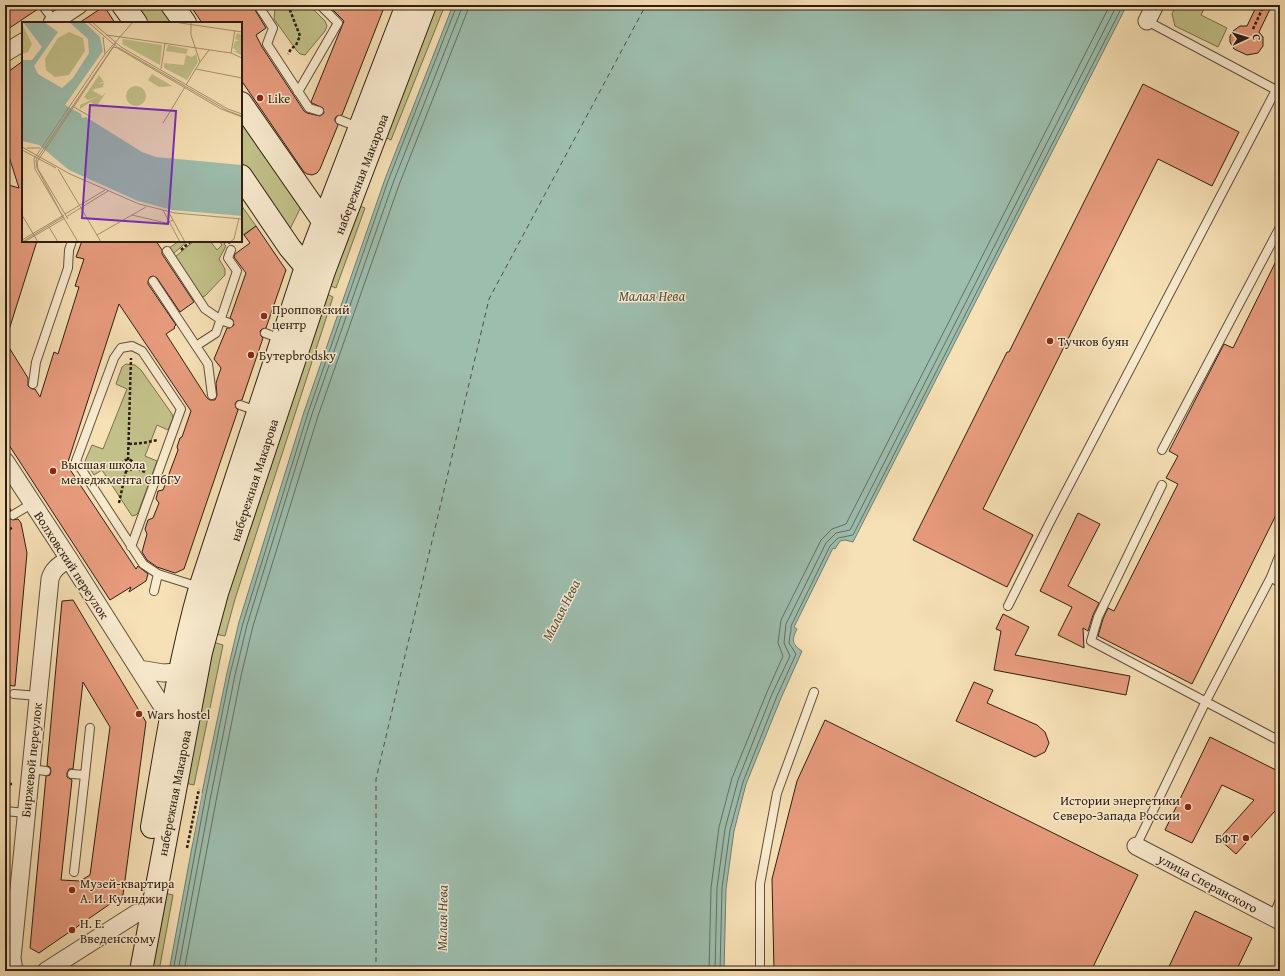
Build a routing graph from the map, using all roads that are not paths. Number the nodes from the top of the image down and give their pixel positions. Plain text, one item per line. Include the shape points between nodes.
1 (79, 5) edge
2 (123, 5) edge
3 (172, 5) edge
4 (258, 5) edge
5 (320, 5) edge
6 (407, 5) edge
7 (425, 5) edge
8 (1155, 5) edge
9 (43, 6) edge
10 (1147, 21) joint
11 (53, 22) edge
12 (135, 22) edge
13 (184, 22) edge
14 (22, 43) edge
15 (5, 54) edge
16 (1278, 91) edge
17 (298, 92) junction
18 (242, 104) edge
19 (318, 112) dead end
20 (242, 177) edge
21 (324, 220) junction
22 (1280, 227) edge
23 (335, 241) junction
24 (72, 242) edge
25 (231, 250) dead end
26 (166, 251) dead end
27 (315, 269) junction
28 (153, 281) dead end
29 (225, 321) junction
30 (196, 346) junction
31 (33, 384) dead end
32 (212, 395) dead end
33 (1162, 450) dead end
34 (5, 461) edge
35 (1162, 485) dead end
36 (33, 503) junction
37 (13, 516) dead end
38 (131, 547) junction
39 (1280, 554) edge
40 (69, 559) junction
41 (158, 574) junction
42 (1272, 577) junction
43 (1280, 583) edge
44 (200, 588) junction
45 (154, 591) dead end
46 (1008, 606) dead end
47 (138, 669) junction
48 (189, 671) junction
49 (814, 692) dead end
50 (14, 694) dead end
51 (38, 696) junction
52 (1205, 702) junction
53 (172, 715) junction
54 (90, 728) dead end
55 (1280, 741) edge
56 (72, 774) dead end
57 (85, 775) junction
58 (5, 811) edge
59 (26, 813) junction
60 (1136, 846) joint
61 (74, 872) dead end
62 (1280, 900) edge
63 (143, 914) junction
64 (1276, 919) edge
65 (14, 971) edge
66 (46, 971) edge
67 (137, 971) edge
68 (760, 971) edge

1 - 11 street
2 - 12 main road
3 - 13 main road
4 - 17 lane via 273,28 268,44
5 - 17 lane via 338,22
6 - 21 main road, набережная Макарова via 349,124
7 - 23 main road, набережная Макарова
8 - 10 street
9 - 11 lane
10 - 16 lane
14 - 15 street
16 - 46 lane
17 - 19 lane via 309,108
18 - 21 main road
20 - 27 main road via 290,248
21 - 23 main road
21 - 27 main road, набережная Макарова
22 - 33 lane
23 - 27 main road, набережная Макарова
24 - 31 lane via 68,268 36,362
25 - 29 lane via 228,258 237,271
26 - 29 lane via 205,309
27 - 44 main road, набережная Макарова via 273,336 249,408
27 - 48 main road, набережная Макарова via 217,593
28 - 30 lane
29 - 30 lane via 216,333
30 - 32 lane via 208,364
34 - 36 street, Волховский переулок
35 - 52 lane via 1098,617 1091,641
36 - 37 lane
36 - 40 street, Волховский переулок
38 - 38 lane via 181,409 142,351 132,346 121,348 114,358 76,461
38 - 41 lane via 143,564
39 - 42 lane
40 - 47 street, Волховский переулок
40 - 51 street, Биржевой переулок via 55,567 51,573
41 - 44 lane
41 - 45 lane
42 - 43 lane
42 - 52 lane
44 - 48 main road, набережная Макарова via 188,630
47 - 48 street via 162,673
47 - 53 street, Волховский переулок via 164,709
48 - 53 main road, набережная Макарова
48 - 63 main road, набережная Макарова
49 - 68 lane via 776,793 760,884
50 - 51 lane
51 - 59 street, Биржевой переулок via 38,770
52 - 55 lane
52 - 60 lane
53 - 63 main road, набережная Макарова
54 - 57 lane
56 - 57 lane
57 - 61 lane
58 - 59 lane
59 - 65 street, Биржевой переулок via 12,958
60 - 64 street, улица Сперанского
62 - 64 lane
63 - 66 street
63 - 67 main road, набережная Макарова

